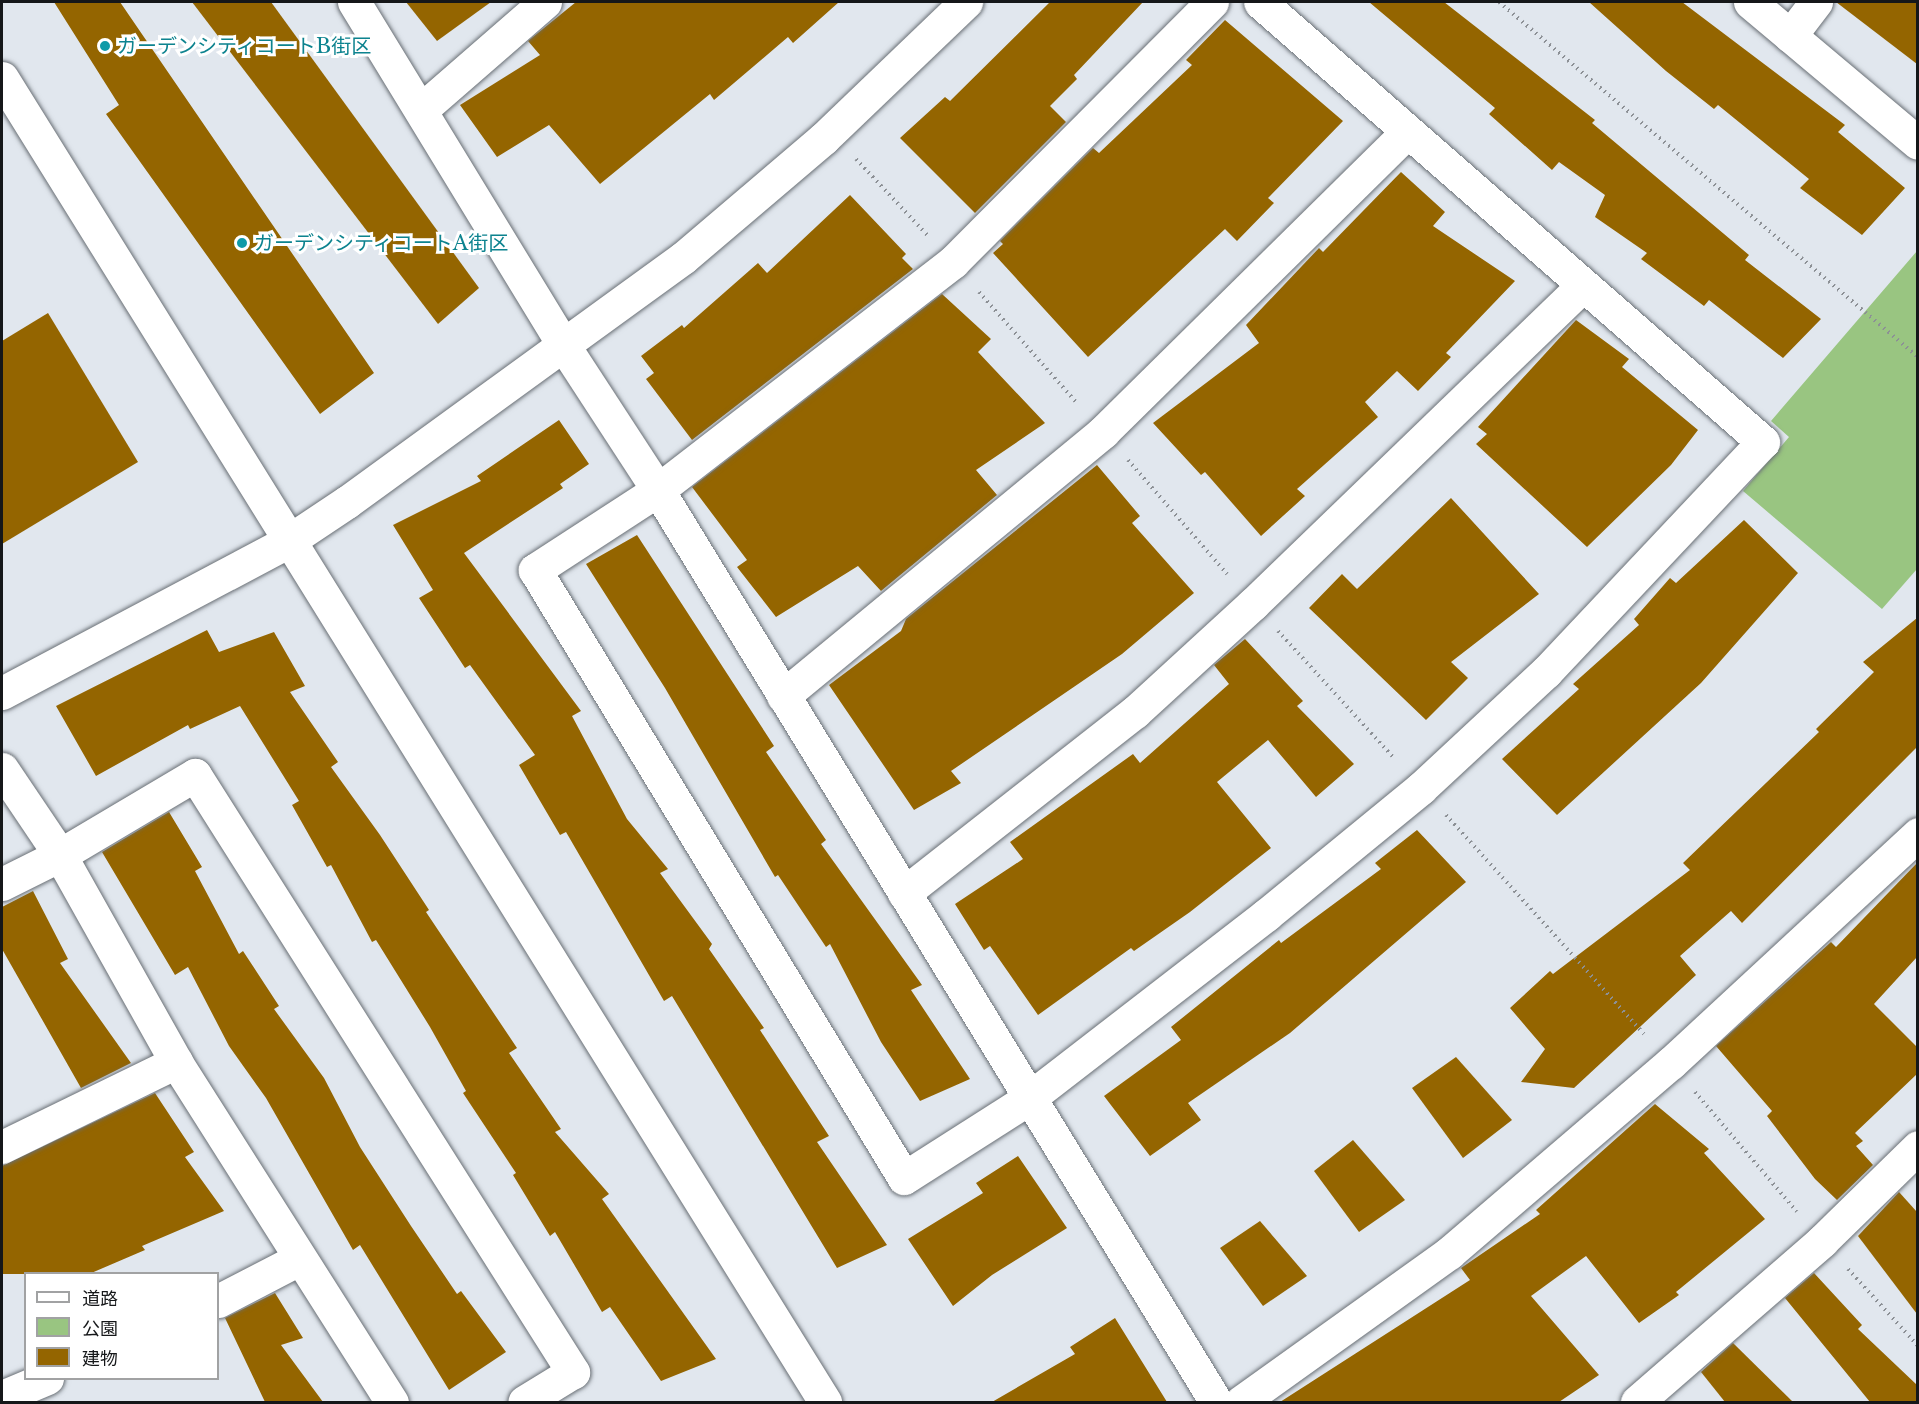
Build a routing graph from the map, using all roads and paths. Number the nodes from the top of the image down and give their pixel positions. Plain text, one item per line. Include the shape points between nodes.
1 (354, 2) edge
2 (545, 2) edge
3 (966, 2) edge
4 (1212, 2) edge
5 (1260, 2) edge
6 (1499, 2) edge
7 (1750, 2) edge
8 (1816, 2) edge
9 (1790, 36) junction
10 (2, 78) edge
11 (422, 109) junction
12 (1407, 132) junction
13 (1917, 142) edge
14 (855, 158) dead end
15 (952, 262) junction
16 (1582, 286) junction
17 (564, 345) junction
18 (1917, 357) edge
19 (1104, 432) junction
20 (658, 490) junction
21 (287, 542) junction
22 (1253, 604) junction
23 (2, 693) edge
24 (783, 696) junction
25 (2, 769) edge
26 (1421, 788) junction
27 (1917, 834) edge
28 (60, 855) junction
29 (2, 884) edge
30 (904, 892) junction
31 (176, 1062) junction
32 (1671, 1063) junction
33 (1028, 1099) junction
34 (2, 1147) edge
35 (1917, 1147) edge
36 (1822, 1241) junction
37 (299, 1258) junction
38 (219, 1300) edge
39 (1917, 1346) edge
40 (42, 1380) edge
41 (2, 1397) edge
42 (392, 1402) edge
43 (524, 1402) edge
44 (825, 1402) edge
45 (1216, 1402) edge
46 (1241, 1402) edge
47 (1637, 1402) edge

1 - 11 street
2 - 11 street
3 - 17 street via 815,146 683,258
4 - 15 street
5 - 12 street
6 - 18 path
7 - 9 street
8 - 9 street
9 - 13 street
10 - 21 street
11 - 17 street
12 - 16 street
12 - 19 street
14 - 15 path
15 - 19 path
15 - 20 street
16 - 22 street
16 - 26 street via 1763,442 1546,672
17 - 20 street
17 - 21 street
19 - 22 path
19 - 24 street
20 - 24 street
20 - 33 street via 535,570 904,1178
21 - 23 street
21 - 44 street
22 - 26 path
22 - 30 street via 1135,712
24 - 30 street
25 - 28 street
26 - 32 path
26 - 33 street via 1266,915
27 - 32 street
28 - 29 street
28 - 31 street
28 - 43 street via 195,775 573,1372
30 - 33 street
31 - 34 street
31 - 37 street
32 - 36 path
32 - 46 street via 1449,1253
33 - 45 street
35 - 36 street
36 - 39 path
36 - 47 street
37 - 38 street
37 - 42 street
40 - 41 street

